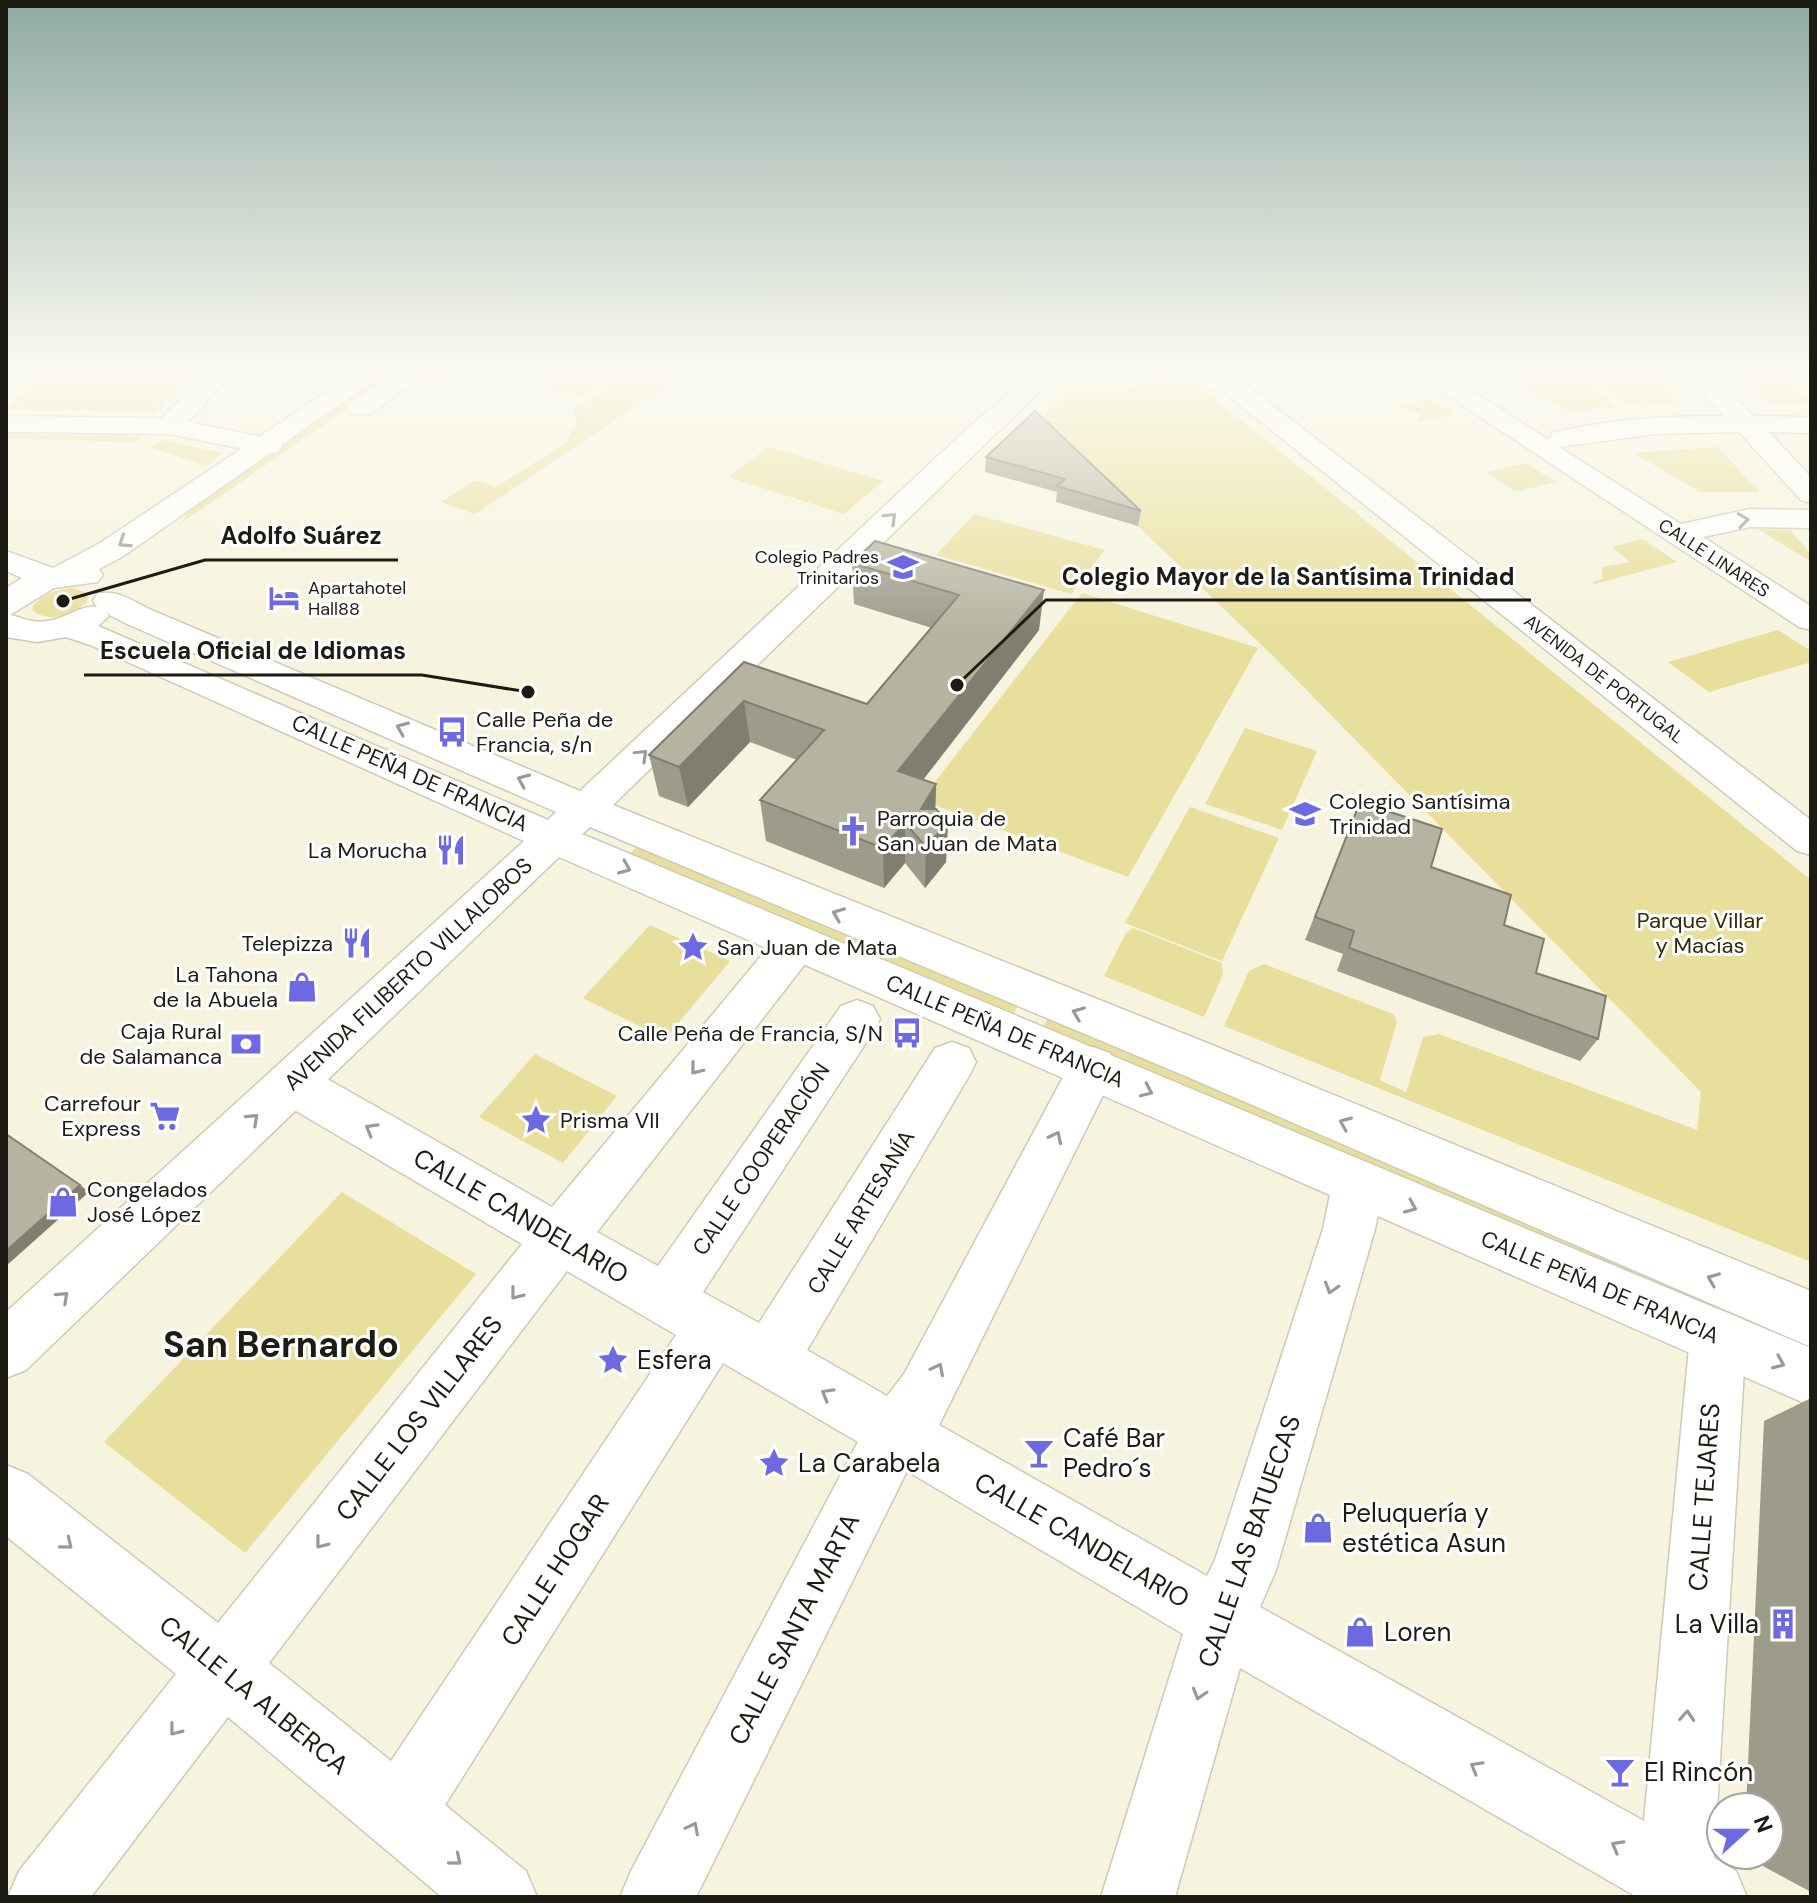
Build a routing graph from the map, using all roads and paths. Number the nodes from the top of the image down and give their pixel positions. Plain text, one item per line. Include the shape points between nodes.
1 (253, 456) edge
2 (290, 456) edge
3 (956, 456) edge
4 (1321, 456) edge
5 (1563, 456) edge
6 (1585, 456) edge
7 (1776, 456) edge
8 (1811, 494) edge
9 (1811, 519) edge
10 (1688, 531) junction
11 (6, 560) edge
12 (55, 578) junction
13 (121, 583) junction
14 (9, 616) edge
15 (1811, 620) edge
16 (67, 627) junction
17 (569, 823) junction
18 (1811, 841) edge
19 (797, 943) junction
20 (857, 1019) dead end
21 (952, 1062) dead end
22 (1093, 1067) junction
23 (291, 1083) junction
24 (1358, 1185) junction
25 (559, 1239) junction
26 (690, 1315) junction
27 (1811, 1319) edge
28 (1718, 1337) junction
29 (6, 1350) edge
30 (769, 1360) junction
31 (1811, 1377) edge
32 (895, 1433) junction
33 (6, 1496) edge
34 (1221, 1619) junction
35 (222, 1668) junction
36 (399, 1812) junction
37 (1686, 1891) edge
38 (45, 1897) edge
39 (500, 1897) edge
40 (657, 1897) edge
41 (1138, 1897) edge

1 -> 12 main road via 102,556
2 - 13 main road
17 -> 3 main road, AVENIDA FILIBERTO VILLALOBOS
4 - 18 main road, AVENIDA DE PORTUGAL
5 - 10 main road, CALLE LINARES
6 - 10 main road, CALLE LINARES
7 - 8 main road
10 -> 9 main road via 1750,518
10 - 15 main road, CALLE LINARES
11 - 12 main road
12 - 13 main road, CALLE PEÑA DE FRANCIA via 90,575
12 - 14 main road
13 - 16 main road via 97,613
17 -> 13 main road, CALLE PEÑA DE FRANCIA via 137,616
14 - 16 main road via 42,632
16 - 17 main road, CALLE PEÑA DE FRANCIA
17 -> 19 main road, CALLE PEÑA DE FRANCIA
17 - 23 main road, AVENIDA FILIBERTO VILLALOBOS
27 -> 17 main road, CALLE PEÑA DE FRANCIA via 1200,1061
19 - 22 main road, CALLE PEÑA DE FRANCIA
19 -> 25 main road, CALLE LOS VILLARES
20 - 26 main road, CALLE COOPERACIÓN via 691,1262
21 - 30 main road, CALLE ARTESANÍA
22 -> 24 main road, CALLE PEÑA DE FRANCIA
32 -> 22 main road, CALLE SANTA MARTA via 925,1395
25 -> 23 main road, CALLE CANDELARIO
29 -> 23 main road, AVENIDA FILIBERTO VILLALOBOS
24 -> 28 main road, CALLE PEÑA DE FRANCIA
24 -> 34 main road, CALLE LAS BATUECAS via 1244,1570
25 - 26 main road, CALLE CANDELARIO
25 -> 35 main road, CALLE LOS VILLARES
26 - 30 main road, CALLE CANDELARIO
26 - 36 main road, CALLE HOGAR
28 -> 31 main road, CALLE PEÑA DE FRANCIA
37 -> 28 main road, CALLE TEJARES
32 -> 30 main road, CALLE CANDELARIO
32 - 34 main road, CALLE CANDELARIO
40 -> 32 main road, CALLE SANTA MARTA
33 -> 35 main road, CALLE LA ALBERCA
37 -> 34 main road, CALLE CANDELARIO
34 -> 41 main road, CALLE LAS BATUECAS
35 - 36 main road, CALLE LA ALBERCA
35 -> 38 main road, CALLE LOS VILLARES
36 -> 39 main road, CALLE LA ALBERCA

